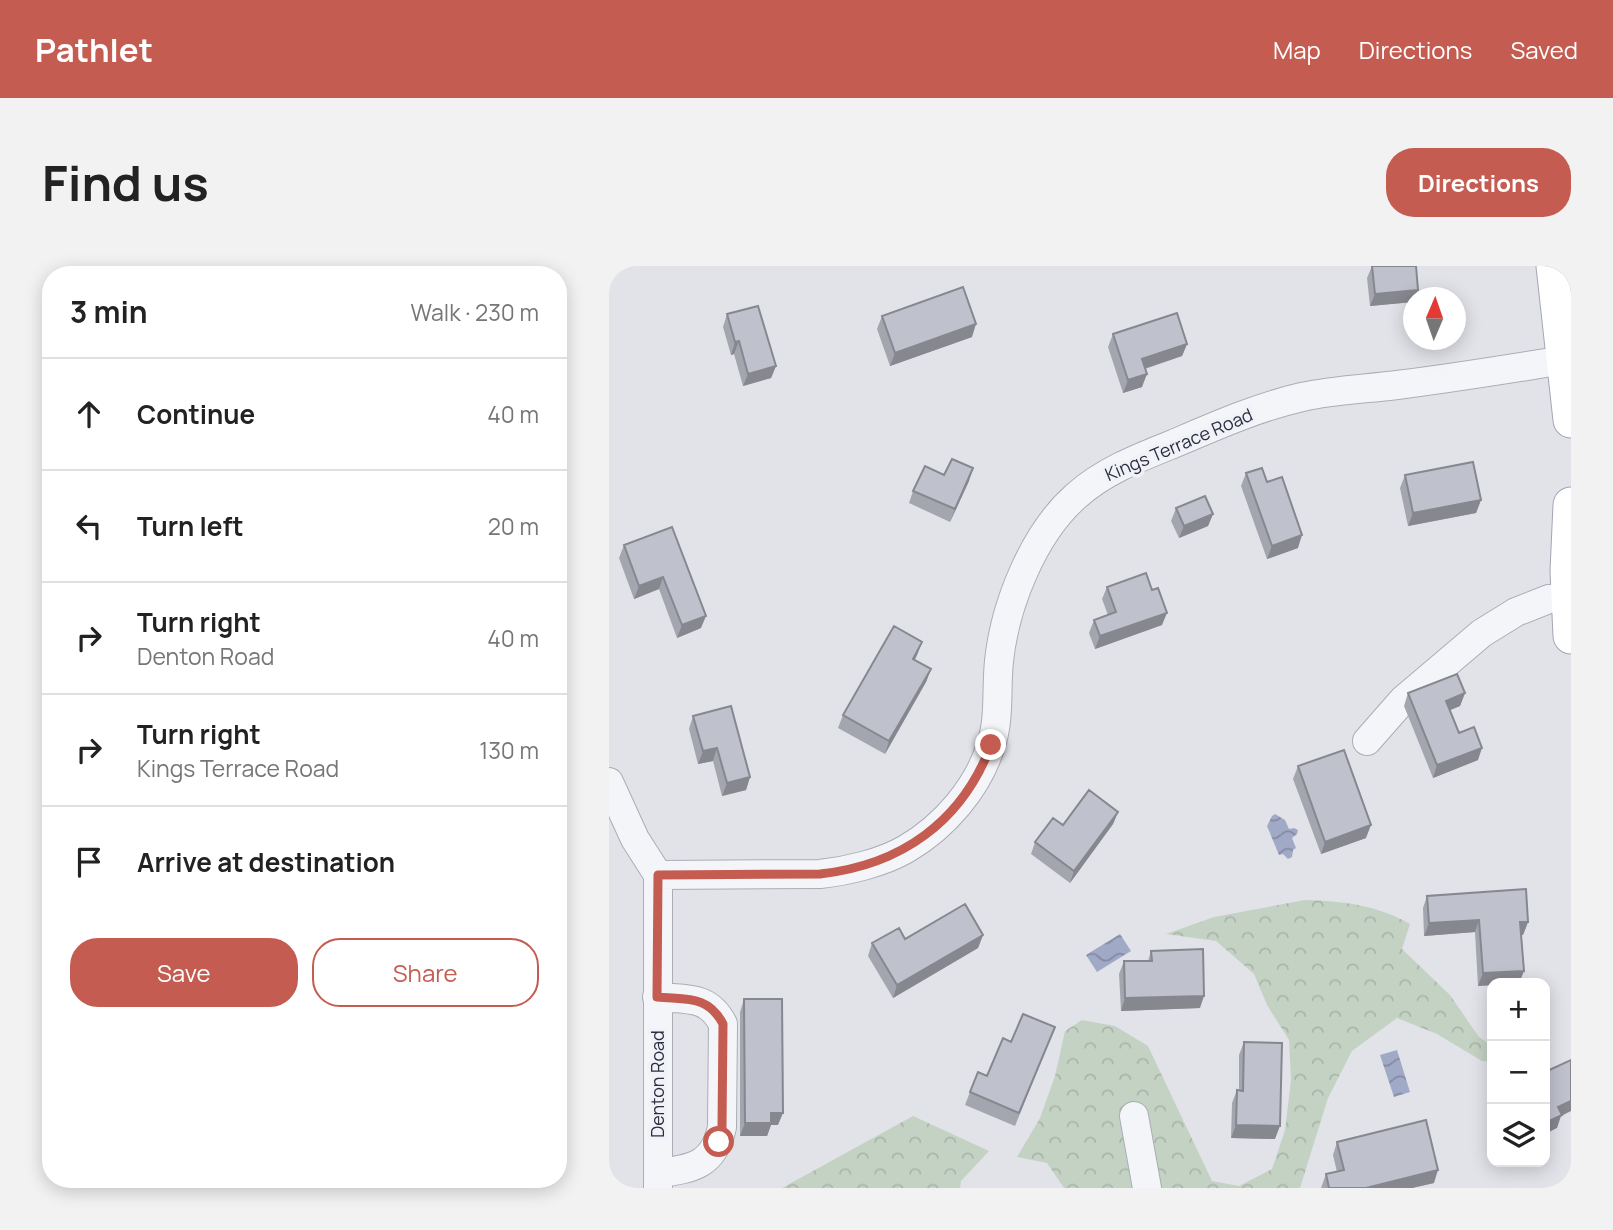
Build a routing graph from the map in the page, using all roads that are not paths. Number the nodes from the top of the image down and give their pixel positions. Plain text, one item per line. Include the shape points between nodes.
1 (1554, 266) edge
2 (1565, 360) junction
3 (1571, 420) edge
4 (1571, 505) edge
5 (1569, 598) junction
6 (1571, 636) edge
7 (1367, 741) dead end
8 (609, 782) edge
9 (658, 875) junction
10 (657, 997) junction
11 (1134, 1116) dead end
12 (658, 1180) edge
13 (1147, 1188) edge

1 - 2 main road
2 - 3 main road
2 - 9 street, Kings Terrace Road via 1302,397 1237,417 1117,467 1074,498 1053,519 1035,549 1004,631 991,745 967,794 933,830 904,850 846,871
4 - 5 main road
5 - 6 main road
5 - 7 street via 1549,599 1516,612 1482,633 1403,700
8 - 9 street via 635,839
9 - 10 street, Denton Road
10 - 12 street, Denton Road
10 - 12 street via 703,1001 723,1024 719,1142 711,1155 691,1169
11 - 13 street

